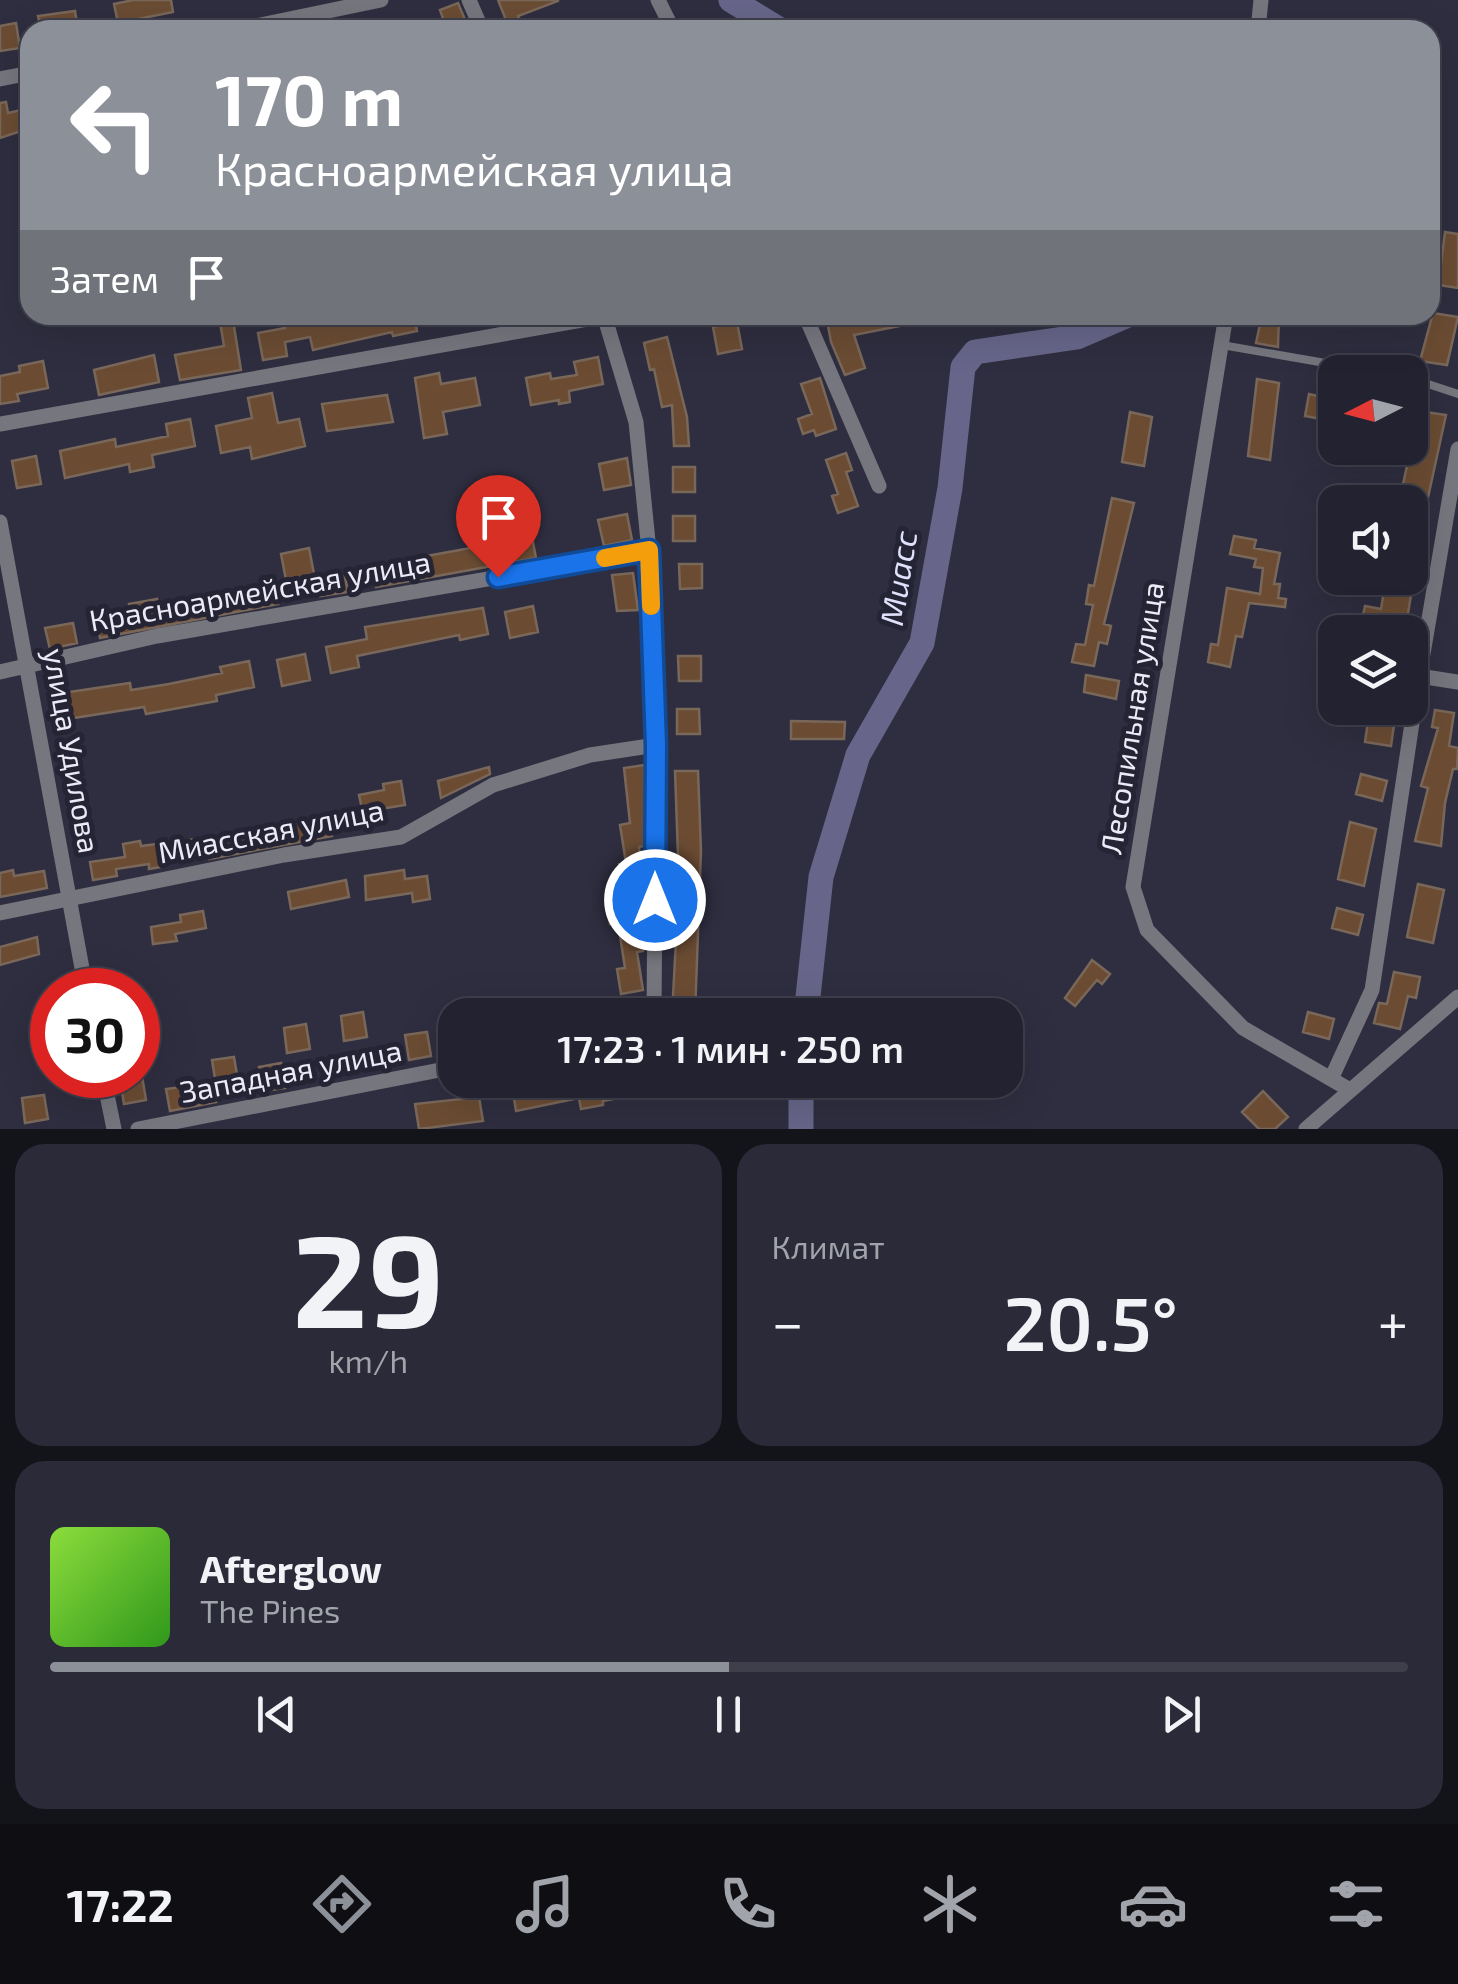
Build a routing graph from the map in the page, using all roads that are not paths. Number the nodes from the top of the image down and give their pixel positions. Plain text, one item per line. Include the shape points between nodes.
1 (381, 0) edge
2 (285, 20) edge
3 (550, 325) edge
4 (609, 325) edge
5 (809, 325) edge
6 (1225, 325) edge
7 (1222, 345) junction
8 (1318, 362) edge
9 (1428, 384) edge
10 (1458, 394) edge
11 (0, 424) edge
12 (1458, 449) edge
13 (879, 486) dead end
14 (0, 522) edge
15 (649, 550) junction
16 (1428, 624) edge
17 (29, 664) junction
18 (0, 672) edge
19 (1428, 677) edge
20 (1458, 682) edge
21 (1412, 725) edge
22 (656, 745) junction
23 (69, 900) junction
24 (0, 913) edge
25 (82, 968) edge
26 (1458, 997) edge
27 (654, 998) edge
28 (438, 1071) edge
29 (1331, 1079) junction
30 (1350, 1090) junction
31 (108, 1098) edge
32 (190, 1125) edge
33 (114, 1129) edge
34 (138, 1129) edge
35 (1306, 1129) edge

1 - 2 street
3 - 11 street
4 - 15 street via 636,422
5 - 13 street
6 - 7 street, Лесопильная улица
7 - 8 lane
7 - 29 street, Лесопильная улица via 1133,888 1147,930 1243,1028
9 - 10 lane
12 - 16 street
14 - 17 street, улица Удилова
15 - 17 street, Красноармейская улица
15 - 22 street
17 - 18 street, Красноармейская улица
17 - 23 street, улица Удилова
19 - 20 street
21 - 29 street via 1372,990
22 - 23 street, Миасская улица via 590,755 493,786 400,837
22 - 27 street
23 - 24 street, Миасская улица
23 - 25 street, улица Удилова
26 - 30 street
28 - 32 street, Западная улица
29 - 30 street, Лесопильная улица
30 - 35 street
31 - 33 street
32 - 34 street, Западная улица

